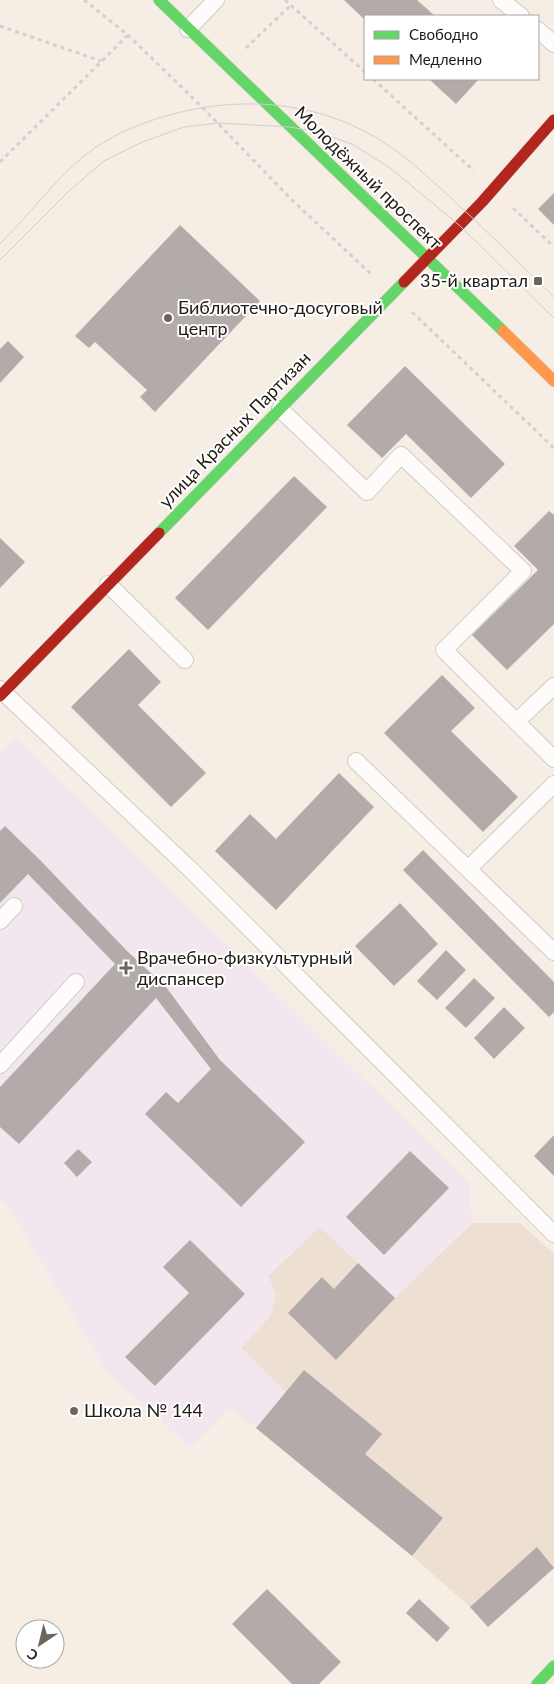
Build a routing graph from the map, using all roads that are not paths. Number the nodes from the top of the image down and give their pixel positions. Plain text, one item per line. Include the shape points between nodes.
1 (159, 0) edge
2 (216, 0) edge
3 (501, 0) edge
4 (520, 15) edge
5 (188, 29) junction
6 (539, 31) edge
7 (554, 44) edge
8 (554, 120) edge
9 (427, 258) junction
10 (554, 381) edge
11 (280, 408) junction
12 (108, 584) junction
13 (185, 660) dead end
14 (554, 686) edge
15 (1, 692) edge
16 (516, 722) junction
17 (554, 760) edge
18 (356, 762) dead end
19 (554, 784) edge
20 (468, 870) junction
21 (14, 906) dead end
22 (0, 921) edge
23 (554, 952) edge
24 (76, 982) dead end
25 (0, 1065) edge
26 (554, 1234) edge
27 (554, 1666) edge
28 (537, 1684) edge

1 - 5 street, Молодёжный проспект
2 - 5 lane
3 - 4 lane
5 - 9 street, Молодёжный проспект
6 - 7 lane
8 - 9 street, улица Красных Партизан via 494,189
9 - 10 street, Молодёжный проспект
9 - 11 street, улица Красных Партизан
11 - 12 street, улица Красных Партизан
11 - 16 lane via 367,492 401,455 523,571 444,650
12 - 13 lane
12 - 15 street, улица Красных Партизан
14 - 16 lane
15 - 26 lane via 190,869
16 - 17 lane
18 - 20 lane
19 - 20 lane
20 - 23 lane
21 - 22 lane
24 - 25 lane
27 - 28 street

